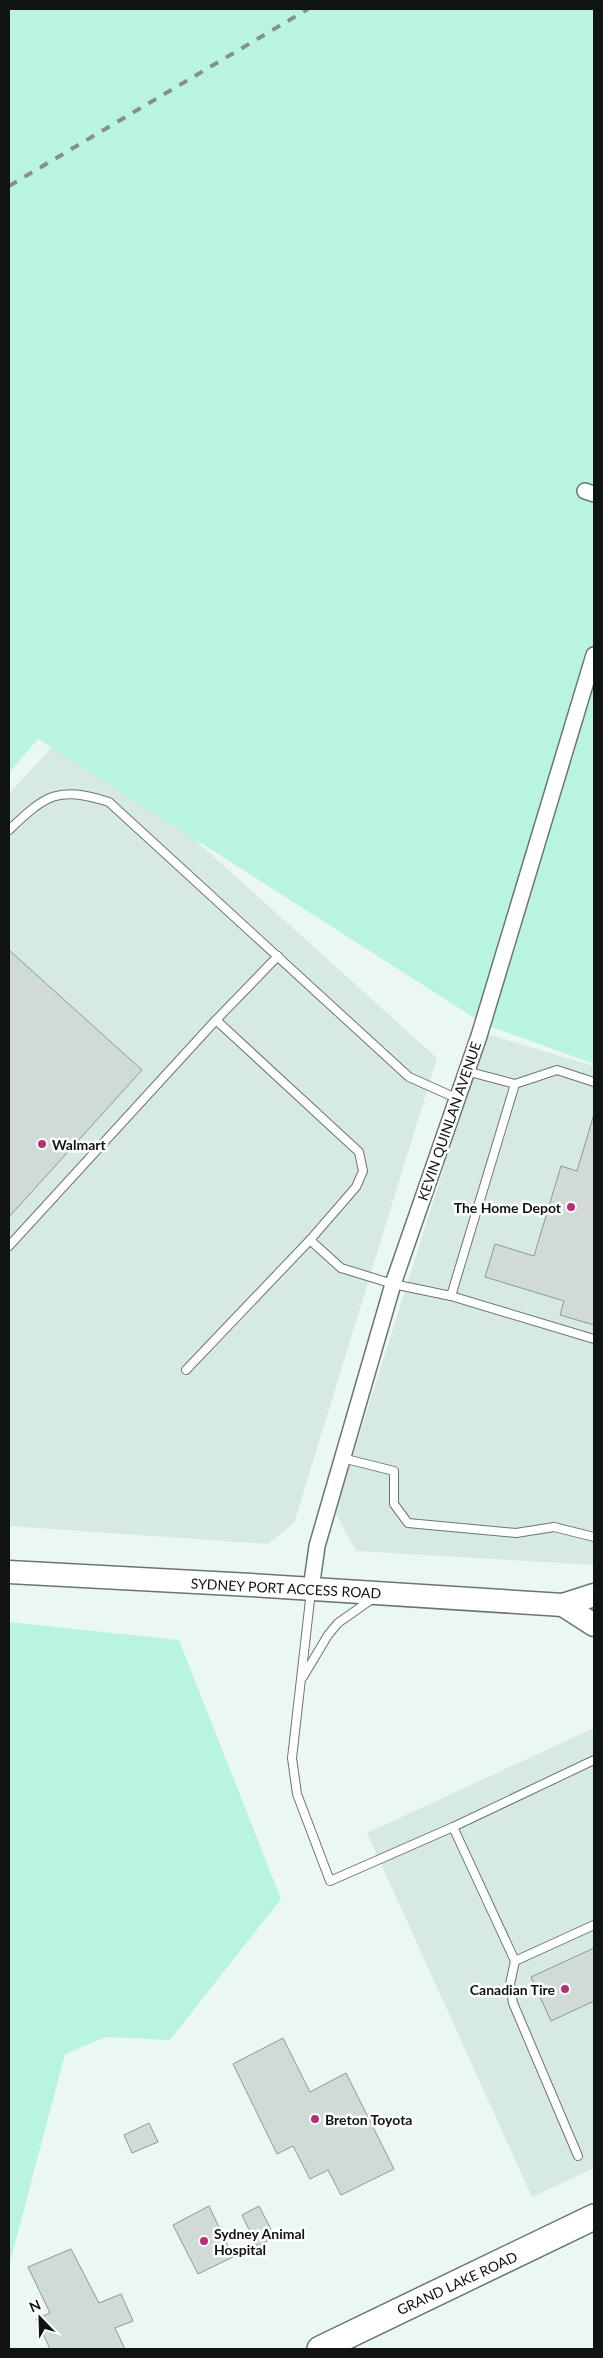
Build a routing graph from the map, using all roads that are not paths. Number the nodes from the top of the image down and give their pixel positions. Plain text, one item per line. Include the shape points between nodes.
1 (594, 655) edge
2 (9, 830) edge
3 (278, 956) junction
4 (216, 1020) junction
5 (466, 1071) junction
6 (594, 1082) edge
7 (515, 1084) junction
8 (456, 1098) junction
9 (310, 1240) junction
10 (9, 1246) edge
11 (393, 1284) junction
12 (451, 1296) junction
13 (594, 1339) edge
14 (186, 1370) dead end
15 (342, 1458) junction
16 (594, 1536) edge
17 (9, 1572) edge
18 (311, 1589) junction
19 (379, 1594) junction
20 (594, 1594) edge
21 (563, 1605) junction
22 (594, 1624) edge
23 (301, 1681) junction
24 (594, 1760) edge
25 (452, 1827) junction
26 (594, 1925) edge
27 (515, 1961) junction
28 (578, 2156) dead end
29 (594, 2217) edge
30 (320, 2349) edge

1 - 5 street, KEVIN QUINLAN AVENUE
2 - 3 lane via 33,808 60,793 82,794 109,802
3 - 4 lane
3 - 8 lane via 409,1077
4 - 9 lane via 359,1152 363,1171 356,1187
4 - 10 lane
5 - 7 lane
5 - 8 street, KEVIN QUINLAN AVENUE
6 - 7 lane via 558,1070
7 - 12 lane
8 - 11 street, KEVIN QUINLAN AVENUE
9 - 11 lane via 341,1268
9 - 14 lane
11 - 12 lane
11 - 15 street, KEVIN QUINLAN AVENUE
12 - 13 lane
15 - 16 lane via 394,1472 394,1504 408,1523 516,1533 554,1527
15 - 18 street, KEVIN QUINLAN AVENUE via 317,1546
17 - 18 main road, SYDNEY PORT ACCESS ROAD
18 - 19 main road, SYDNEY PORT ACCESS ROAD
18 - 23 lane
19 - 21 main road, SYDNEY PORT ACCESS ROAD
19 - 23 lane via 338,1623
20 - 21 main road, SYDNEY PORT ACCESS ROAD
21 - 22 main road, SYDNEY PORT ACCESS ROAD
23 - 25 lane via 292,1758 296,1794 330,1881
24 - 25 lane
25 - 27 lane
26 - 27 lane
27 - 28 lane via 510,1984 513,2003
29 - 30 main road, GRAND LAKE ROAD

